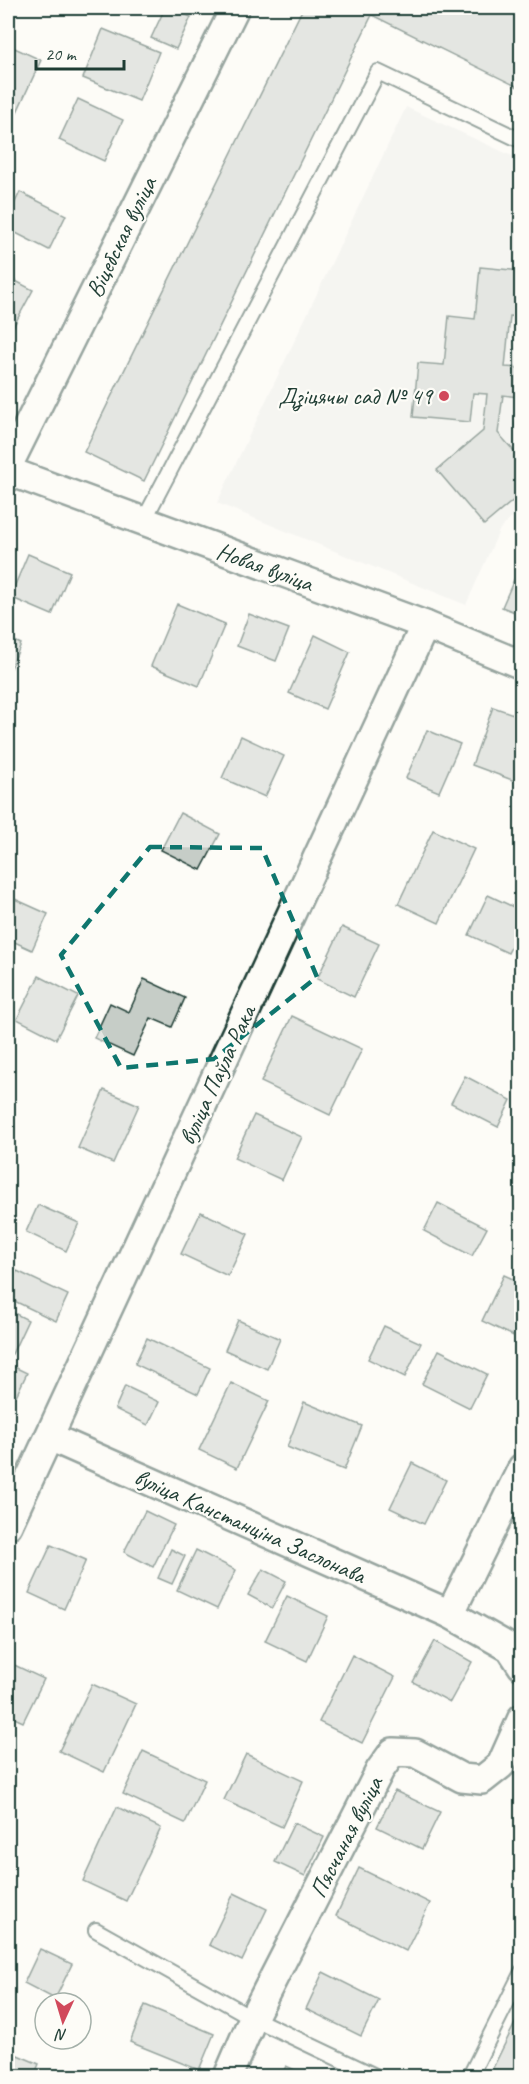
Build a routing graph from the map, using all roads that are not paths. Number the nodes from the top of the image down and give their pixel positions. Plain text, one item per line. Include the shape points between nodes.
1 (235, 8) edge
2 (522, 141) edge
3 (8, 466) edge
4 (8, 471) edge
5 (143, 522) junction
6 (425, 626) junction
7 (522, 665) edge
8 (50, 1437) junction
9 (522, 1468) edge
10 (8, 1525) edge
11 (450, 1614) junction
12 (522, 1666) edge
13 (522, 1718) edge
14 (96, 1930) dead end
15 (522, 1972) edge
16 (253, 2018) junction
17 (228, 2076) edge
18 (375, 2076) edge
19 (470, 2076) edge

1 - 3 street, Віцебская вуліца
2 - 5 lane via 378,72
4 - 5 street, Новая вуліца
5 - 6 street, Новая вуліца
6 - 7 street, Новая вуліца
6 - 8 street, вуліца Паўла Рака
8 - 10 street, вуліца Паўла Рака
8 - 11 street, вуліца Канстанціна Заслонава
9 - 11 street
11 - 12 street via 510,1648
13 - 16 street, Пясчаная вуліца via 501,1765 482,1780 462,1778 415,1753 393,1752 380,1770
14 - 16 lane
15 - 19 lane
16 - 17 street, Пясчаная вуліца
16 - 18 lane

